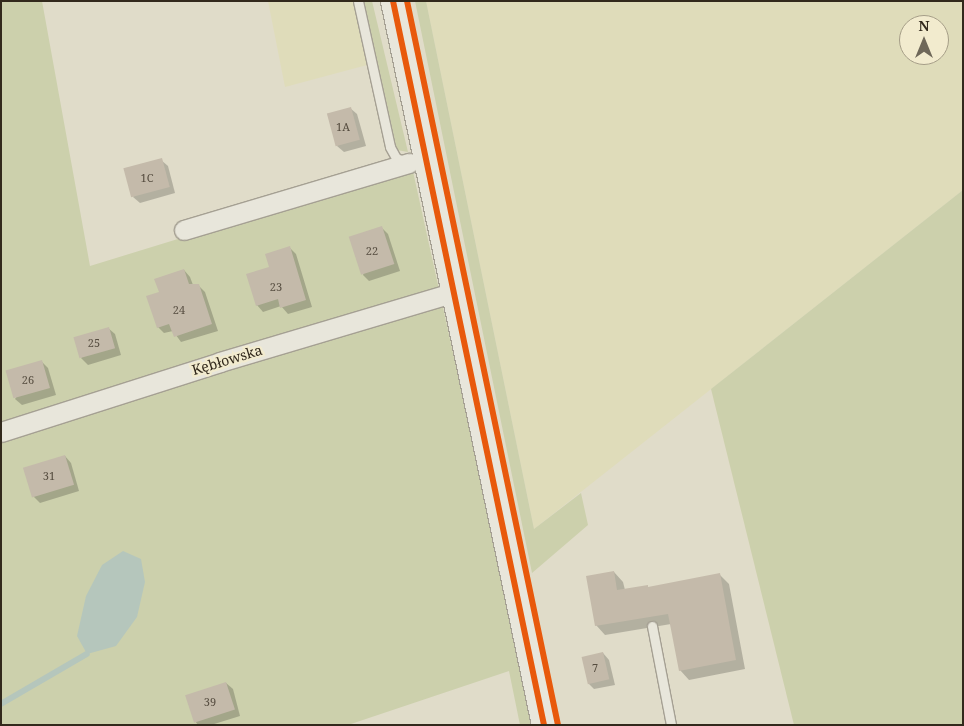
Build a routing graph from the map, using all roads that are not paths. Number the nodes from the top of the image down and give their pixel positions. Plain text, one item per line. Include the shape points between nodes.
1 (358, 1) edge
2 (394, 1) edge
3 (418, 163) junction
4 (184, 230) dead end
5 (454, 292) junction
6 (1, 432) edge
7 (652, 626) dead end
8 (544, 725) edge
9 (671, 725) edge

1 - 3 lane via 390,147 396,158
2 - 3 street
3 - 4 street
3 - 5 street
5 - 6 street, Kębłowska
5 - 8 street
7 - 9 lane

